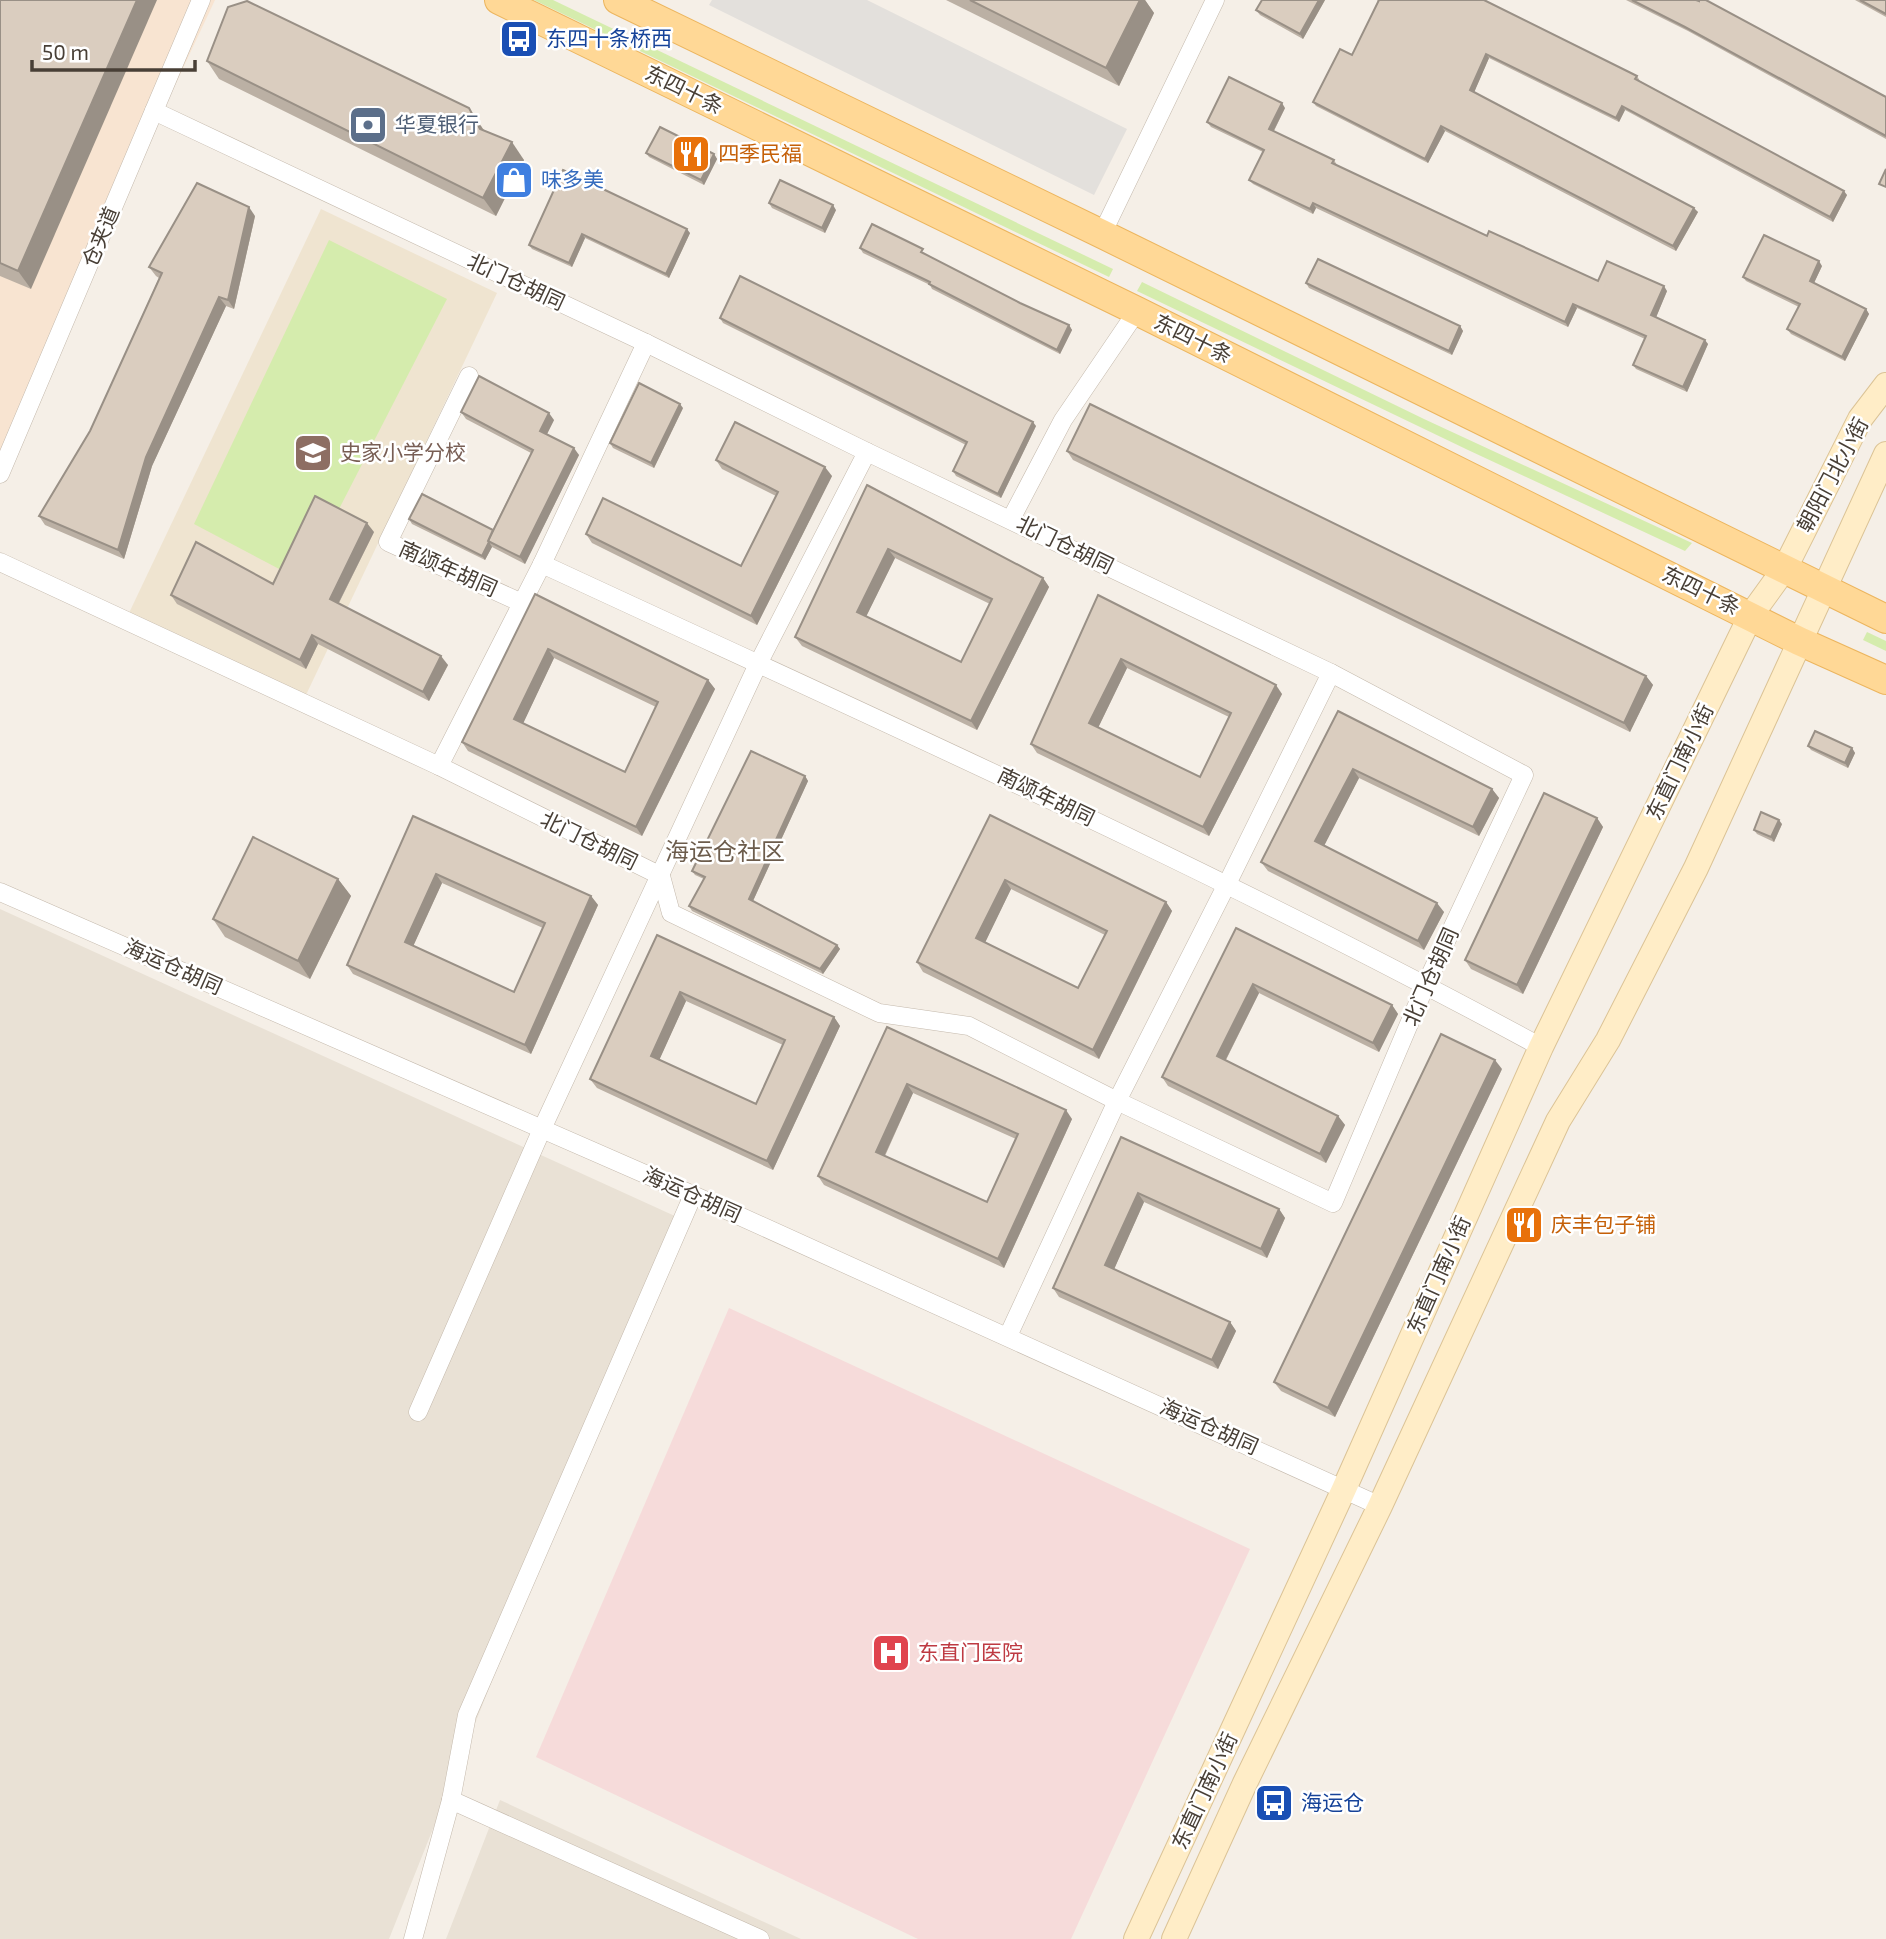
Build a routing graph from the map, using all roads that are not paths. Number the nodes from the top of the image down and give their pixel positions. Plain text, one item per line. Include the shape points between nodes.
1 (201, 0) edge
2 (499, 0) edge
3 (618, 0) edge
4 (1215, 0) edge
5 (154, 111) junction
6 (1102, 234) junction
7 (1137, 311) junction
8 (646, 343) junction
9 (469, 376) dead end
10 (1886, 385) edge
11 (867, 452) junction
12 (1886, 454) edge
13 (0, 474) edge
14 (1012, 519) junction
15 (0, 562) edge
16 (542, 564) junction
17 (1785, 568) junction
18 (1824, 589) junction
19 (522, 603) junction
20 (1751, 615) junction
21 (1886, 619) edge
22 (1799, 641) junction
23 (758, 664) junction
24 (1331, 673) junction
25 (1886, 680) edge
26 (439, 766) junction
27 (661, 876) junction
28 (1227, 884) junction
29 (0, 892) edge
30 (1426, 984) junction
31 (1541, 1047) junction
32 (1117, 1101) junction
33 (542, 1129) junction
34 (693, 1195) junction
35 (1007, 1336) junction
36 (418, 1412) dead end
37 (1344, 1489) junction
38 (1380, 1506) junction
39 (451, 1800) junction
40 (413, 1939) edge
41 (760, 1939) edge
42 (1136, 1939) edge
43 (1174, 1939) edge

1 - 5 street, 仓夹道
2 - 7 main road, 东四十条
3 - 6 main road
4 - 6 street
5 - 8 street, 北门仓胡同
5 - 13 street, 仓夹道
6 - 17 main road
7 - 14 street via 1063,421
7 - 20 main road, 东四十条
8 - 11 street, 北门仓胡同
8 - 16 street
9 - 19 street, 南颂年胡同 via 388,542
10 - 17 main road, 朝阳门北小街 via 1860,419
11 - 14 street, 北门仓胡同
11 - 23 street
12 - 18 main road, 朝阳门北小街
14 - 24 street, 北门仓胡同
15 - 26 street, 北门仓胡同
16 - 19 street
16 - 23 street, 南颂年胡同
17 - 18 main road
17 - 20 main road, 朝阳门北小街
18 - 21 main road
18 - 22 main road, 朝阳门北小街
19 - 26 street
20 - 22 main road, 东四十条
20 - 31 main road, 东直门南小街
22 - 25 main road, 东四十条
22 - 38 main road, 东直门南小街 via 1690,880 1608,1040 1558,1121
23 - 27 street
23 - 28 street, 南颂年胡同
24 - 28 street
24 - 30 street, 北门仓胡同 via 1524,775
26 - 27 street, 北门仓胡同
27 - 32 street, 北门仓胡同 via 671,913 879,1013 969,1026
27 - 33 street
28 - 30 street, 南颂年胡同
28 - 32 street
29 - 33 street, 海运仓胡同
30 - 31 street, 南颂年胡同
30 - 32 street, 北门仓胡同 via 1333,1203
31 - 37 main road, 东直门南小街
32 - 35 street
33 - 34 street, 海运仓胡同
33 - 36 street
34 - 35 street, 海运仓胡同
34 - 39 street via 467,1715
35 - 37 street, 海运仓胡同
37 - 38 street, 海运仓胡同
37 - 42 main road, 东直门南小街
38 - 43 main road, 东直门南小街
39 - 40 street
39 - 41 street

